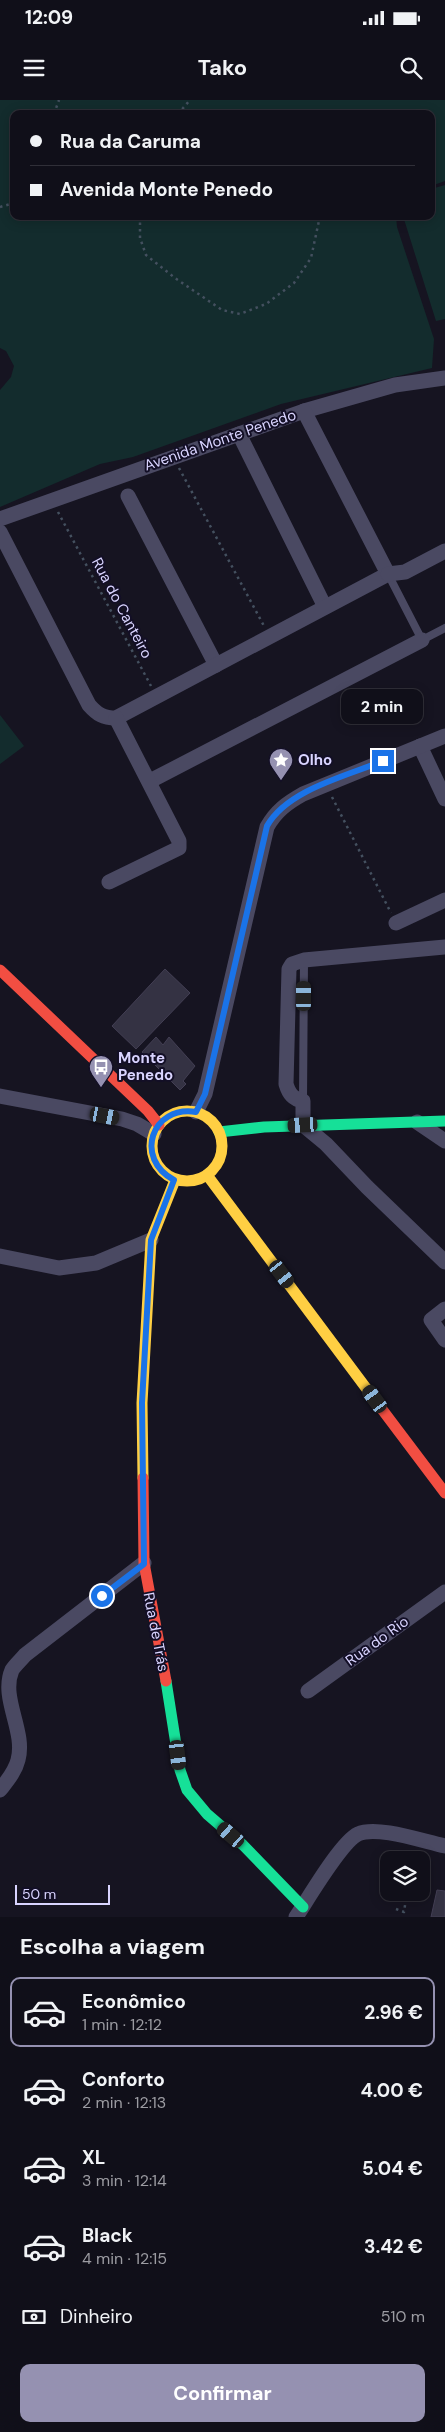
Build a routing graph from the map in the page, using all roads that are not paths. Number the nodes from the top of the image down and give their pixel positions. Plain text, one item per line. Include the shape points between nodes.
1 (445, 378) edge
2 (304, 411) junction
3 (239, 434) junction
4 (128, 496) dead end
5 (0, 519) edge
6 (0, 532) edge
7 (445, 551) edge
8 (388, 574) junction
9 (325, 607) junction
10 (445, 628) edge
11 (422, 640) junction
12 (216, 665) junction
13 (116, 718) junction
14 (445, 736) edge
15 (420, 746) junction
16 (150, 782) junction
17 (445, 799) edge
18 (109, 882) dead end
19 (445, 900) edge
20 (396, 923) road end
21 (445, 948) edge
22 (0, 970) edge
23 (0, 1096) edge
24 (196, 1112) junction
25 (445, 1121) edge
26 (417, 1122) junction
27 (303, 1125) junction
28 (156, 1130) junction
29 (219, 1132) junction
30 (445, 1141) edge
31 (207, 1175) junction
32 (174, 1180) junction
33 (151, 1240) junction
34 (0, 1256) edge
35 (445, 1262) edge
36 (445, 1309) edge
37 (445, 1340) edge
38 (445, 1493) edge
39 (144, 1564) junction
40 (445, 1592) edge
41 (308, 1691) dead end
42 (0, 1790) edge
43 (445, 1846) edge
44 (299, 1912) edge

1 - 2 street, Avenida Monte Penedo via 395,385
2 - 3 street, Avenida Monte Penedo
2 - 8 street
3 - 5 street, Avenida Monte Penedo
3 - 9 street
4 - 12 street
6 - 13 street via 89,705 97,714
7 - 8 street via 405,572
8 - 9 street
8 - 11 lane
9 - 12 street
10 - 11 lane
11 - 16 street
12 - 13 street
13 - 16 street
14 - 15 street
15 - 17 street
15 - 24 street via 287,803 274,814 267,826 205,1094
16 - 18 street via 179,841 179,848
19 - 20 street
21 - 27 street via 304,960 292,964 288,969 286,1084 295,1099 304,1102
22 - 28 street via 148,1111
23 - 28 street via 122,1119
24 - 28 street via 172,1114
24 - 29 street via 210,1120
25 - 26 street
26 - 27 street
26 - 30 street
27 - 29 street
27 - 35 street
28 - 32 street via 152,1150 157,1165
29 - 31 street via 222,1142 220,1161
31 - 32 street via 192,1182
31 - 38 street
32 - 33 street, Rua de Trás
33 - 34 street via 96,1263 59,1268
33 - 39 street, Rua de Trás via 142,1403
36 - 37 street via 431,1320
39 - 42 street via 25,1655 12,1670 7,1685 10,1709 20,1741 13,1774
39 - 44 street, Rua de Trás via 180,1770 187,1790 207,1814 244,1845
40 - 41 street, Rua do Rio
43 - 44 street via 379,1832 359,1833 346,1843

